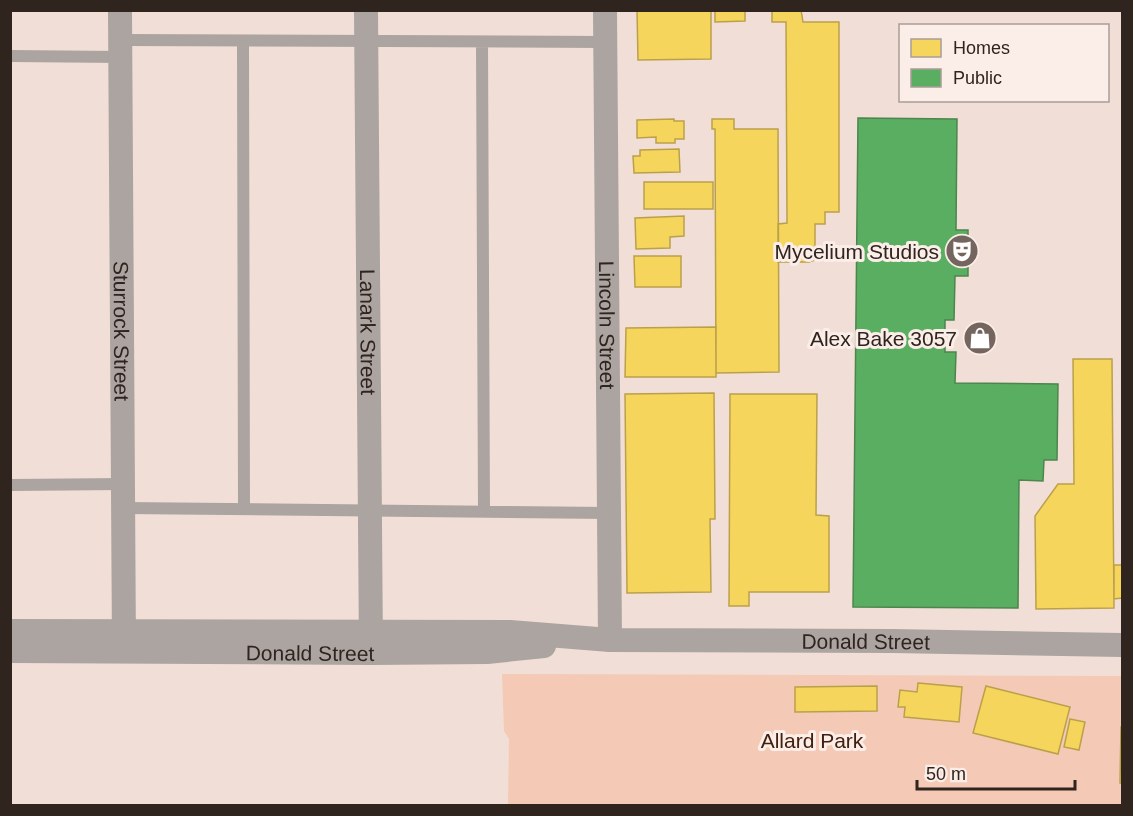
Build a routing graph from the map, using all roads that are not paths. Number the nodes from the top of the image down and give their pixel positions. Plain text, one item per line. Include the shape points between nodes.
1 (120, 10) edge
2 (366, 10) edge
3 (605, 10) edge
4 (243, 42) junction
5 (366, 42) junction
6 (482, 42) junction
7 (605, 42) junction
8 (121, 48) junction
9 (10, 56) edge
10 (123, 484) junction
11 (10, 485) edge
12 (123, 508) junction
13 (244, 509) junction
14 (369, 510) junction
15 (483, 511) junction
16 (608, 513) junction
17 (10, 631) edge
18 (609, 640) junction
19 (124, 641) junction
20 (370, 642) junction
21 (1122, 645) edge
22 (10, 651) edge

1 - 8 street, Sturrock Street
2 - 5 street, Lanark Street
3 - 7 street, Lincoln Street
4 - 5 lane
4 - 8 lane
4 - 13 lane
5 - 6 lane
5 - 14 street, Lanark Street
6 - 7 lane
6 - 15 lane
7 - 16 street, Lincoln Street
8 - 9 lane
8 - 10 street, Sturrock Street
10 - 11 lane
10 - 12 street, Sturrock Street
12 - 13 lane
12 - 19 street, Sturrock Street
13 - 14 lane
14 - 15 lane
14 - 20 street, Lanark Street
15 - 16 lane
16 - 18 street, Lincoln Street
17 - 19 street, Donald Street
18 - 20 street, Donald Street via 487,652
18 - 21 street, Donald Street
19 - 20 street, Donald Street
19 - 22 street, Donald Street

